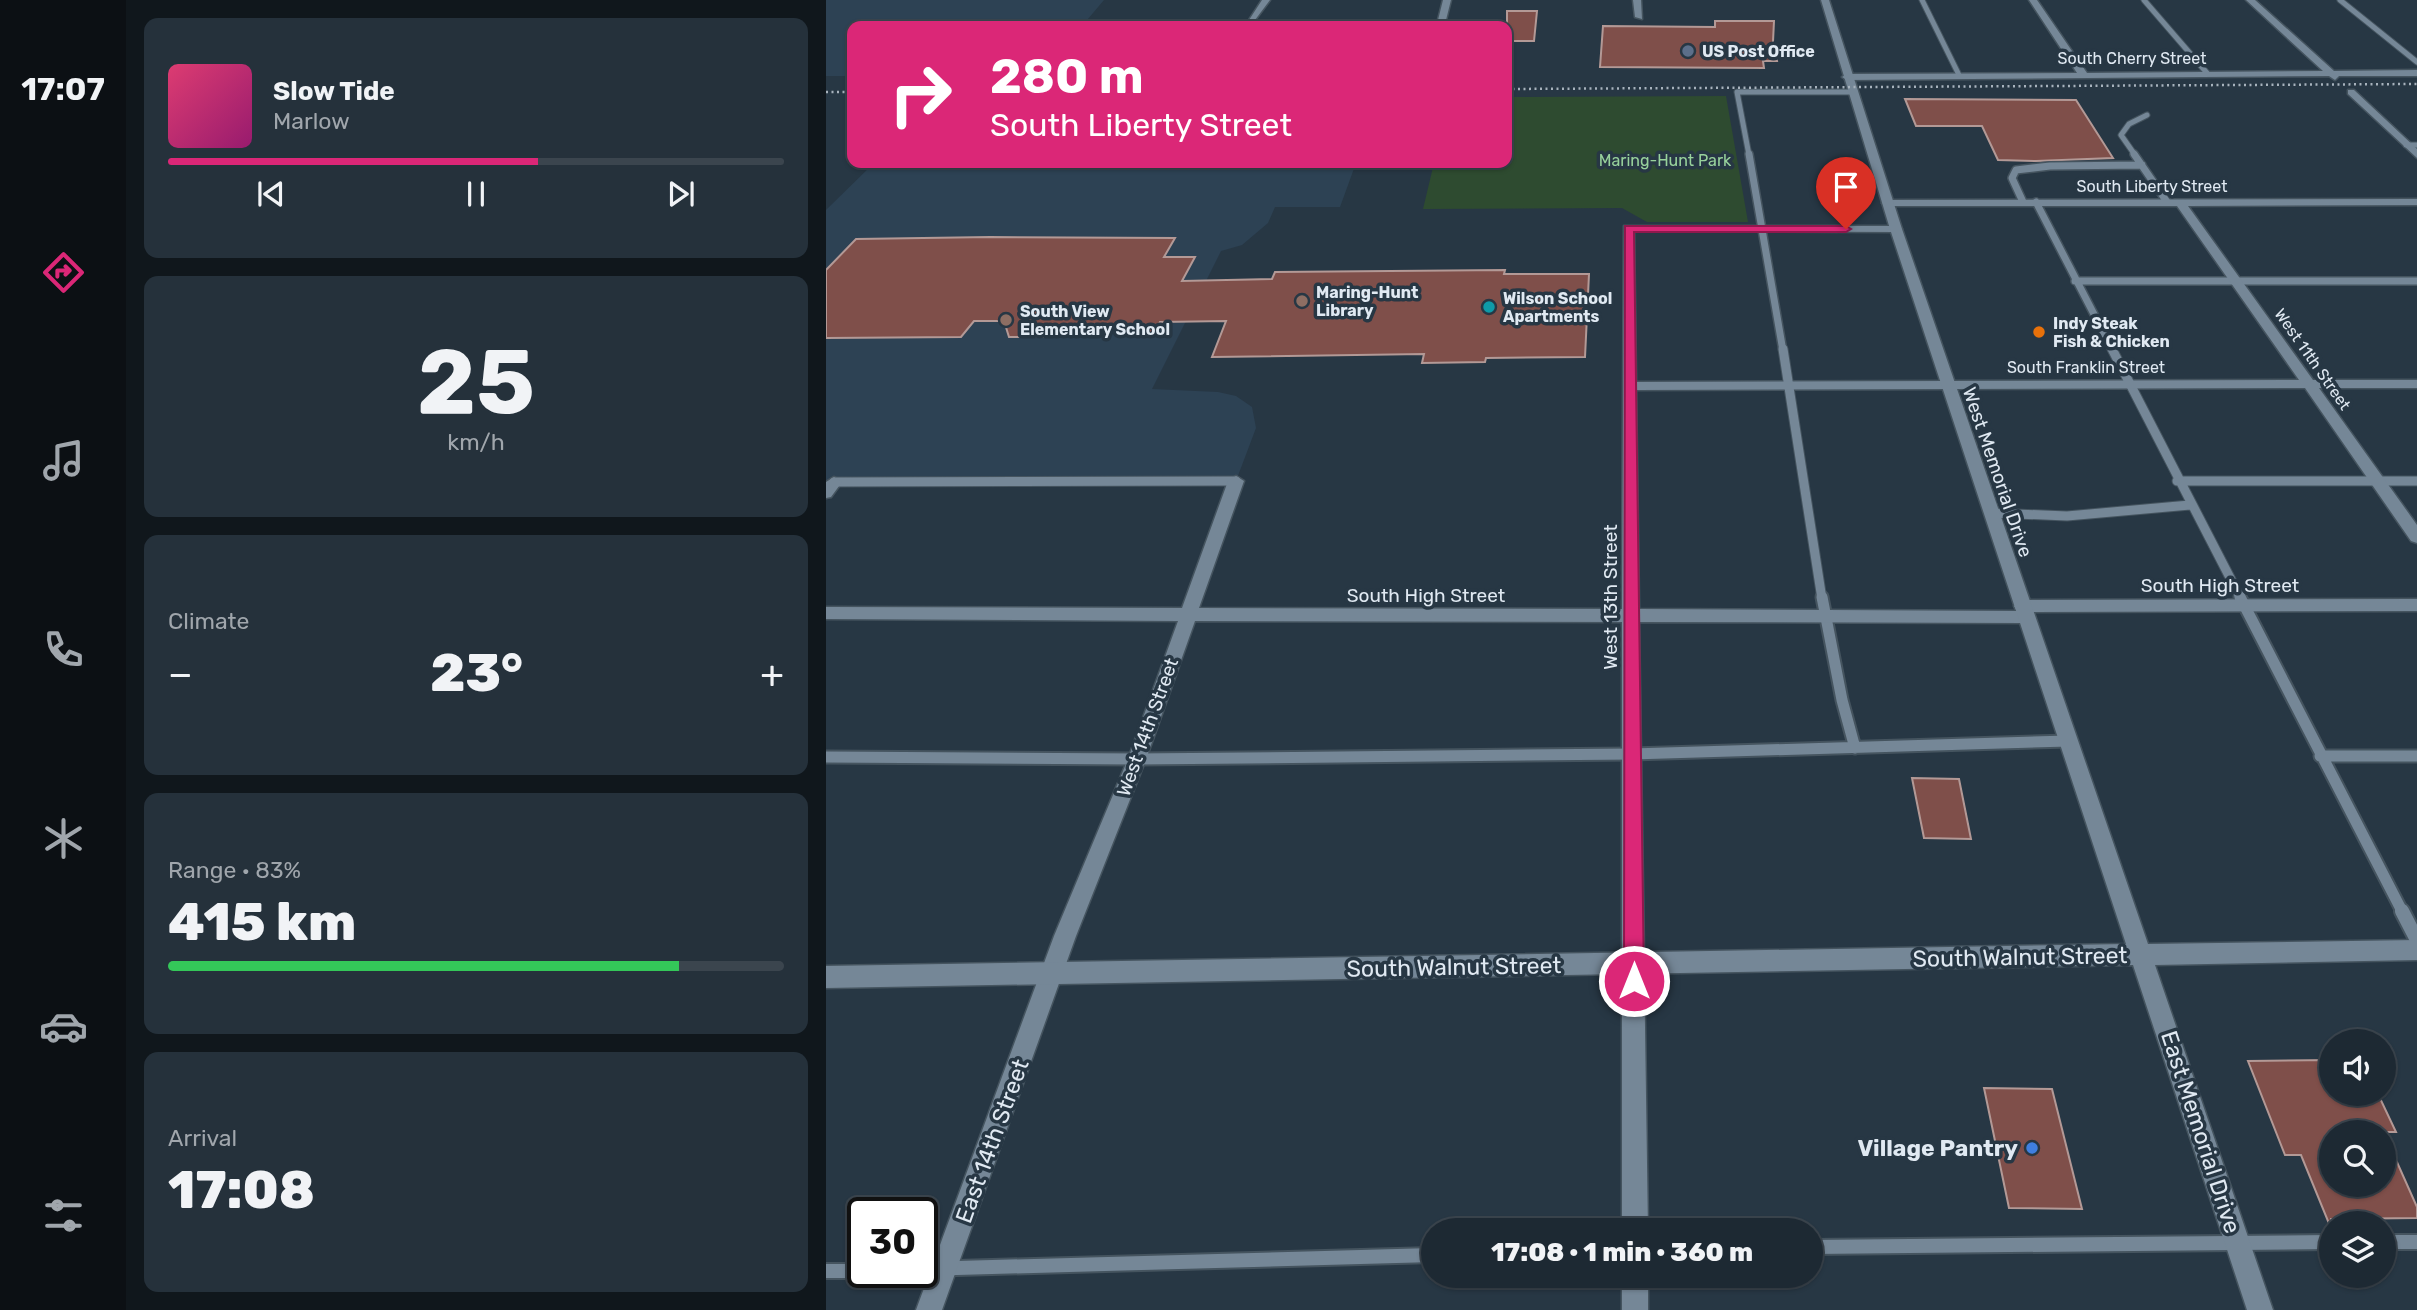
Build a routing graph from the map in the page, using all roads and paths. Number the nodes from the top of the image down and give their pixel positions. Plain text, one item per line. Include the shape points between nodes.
1 (1266, 0) edge
2 (1447, 0) edge
3 (1637, 0) edge
4 (1825, 0) edge
5 (1923, 0) edge
6 (2033, 0) edge
7 (2144, 0) edge
8 (2250, 0) edge
9 (2340, 0) edge
10 (1639, 17) dead end
11 (1252, 18) dead end
12 (1442, 21) edge
13 (2417, 62) edge
14 (2207, 73) junction
15 (2417, 73) edge
16 (2083, 74) junction
17 (1959, 75) junction
18 (2335, 76) junction
19 (1849, 84) junction
20 (2351, 92) dead end
21 (2147, 115) dead end
22 (2411, 145) edge
23 (2417, 155) edge
24 (2142, 165) junction
25 (2023, 202) junction
26 (2036, 202) junction
27 (2174, 202) junction
28 (2417, 202) edge
29 (1888, 203) junction
30 (1764, 229) junction
31 (1896, 229) junction
32 (2075, 281) junction
33 (2237, 281) junction
34 (2417, 281) edge
35 (2127, 384) junction
36 (2309, 384) junction
37 (2417, 384) edge
38 (1629, 386) junction
39 (1789, 386) junction
40 (1948, 386) junction
41 (1236, 481) joint
42 (2178, 481) junction
43 (2377, 481) junction
44 (2417, 481) edge
45 (830, 487) edge
46 (2190, 505) junction
47 (1991, 513) junction
48 (2417, 537) edge
49 (2417, 605) edge
50 (2242, 606) junction
51 (826, 612) edge
52 (2024, 612) junction
53 (1188, 615) junction
54 (1631, 617) junction
55 (1825, 617) junction
56 (2068, 741) junction
57 (1855, 748) junction
58 (1632, 754) junction
59 (2320, 756) junction
60 (2417, 756) edge
61 (826, 757) edge
62 (1137, 759) junction
63 (2417, 940) edge
64 (2417, 950) edge
65 (2142, 955) junction
66 (1634, 964) junction
67 (1053, 972) junction
68 (826, 977) edge
69 (1635, 1218) edge
70 (2237, 1242) junction
71 (2319, 1242) edge
72 (2396, 1242) edge
73 (2417, 1242) edge
74 (1823, 1247) edge
75 (1421, 1255) edge
76 (938, 1259) edge
77 (938, 1269) edge
78 (847, 1270) edge
79 (826, 1271) edge
80 (932, 1288) edge
81 (1635, 1288) edge
82 (929, 1310) edge
83 (1635, 1310) edge
84 (2259, 1310) edge

1 - 11 street
2 - 12 street
3 - 10 street
4 - 19 street, West Memorial Drive
5 - 17 lane
6 - 16 street
7 - 14 lane
8 - 18 street
9 - 13 lane
14 - 16 street, South Cherry Street
14 - 18 street, South Cherry Street
15 - 18 street, South Cherry Street
16 - 17 street, South Cherry Street
17 - 19 street, South Cherry Street
19 - 29 street, West Memorial Drive
19 - 30 lane via 1737,92
20 - 22 street
21 - 24 lane via 2129,124 2121,135
22 - 23 street
24 - 25 lane via 2016,170 2012,178
24 - 27 lane
25 - 26 street, South Liberty Street
25 - 29 street, South Liberty Street
26 - 27 street, South Liberty Street
26 - 32 lane
27 - 28 street, South Liberty Street
27 - 33 street, West 11th Street
29 - 31 street, West Memorial Drive
30 - 31 street
30 - 38 street, West 13th Street via 1628,229
30 - 39 lane
31 - 40 street, West Memorial Drive
32 - 33 lane
32 - 35 lane
33 - 34 lane
33 - 36 street, West 11th Street
35 - 36 street, South Franklin Street
35 - 40 street, South Franklin Street
35 - 42 lane
36 - 37 street, South Franklin Street
36 - 43 street, West 11th Street
38 - 39 street, South Franklin Street
38 - 54 street, West 13th Street
39 - 40 street, South Franklin Street
39 - 55 lane
40 - 47 street, West Memorial Drive
41 - 45 lane
41 - 53 street, West 14th Street
42 - 43 lane
42 - 46 lane
43 - 44 lane
43 - 48 street, West 11th Street
46 - 47 lane via 2067,516
46 - 50 lane
47 - 52 street, West Memorial Drive
49 - 50 street, South High Street
50 - 52 street, South High Street
50 - 59 lane
51 - 53 street, South High Street
52 - 55 street, South High Street
52 - 56 street, West Memorial Drive
53 - 54 street, South High Street
53 - 62 street, West 14th Street
54 - 55 street, South High Street
54 - 58 street, West 13th Street
55 - 57 lane
56 - 57 lane
56 - 65 street, West Memorial Drive
57 - 58 lane
58 - 62 lane
58 - 66 street, West 13th Street
59 - 60 lane
59 - 63 lane
61 - 62 lane
62 - 67 street, West 14th Street
64 - 65 street, South Walnut Street
65 - 66 street, South Walnut Street
65 - 70 street, East Memorial Drive
66 - 67 street, South Walnut Street
66 - 69 street, West 13th Street
67 - 68 street, South Walnut Street
67 - 76 street, East 14th Street
70 - 71 lane
70 - 74 lane
70 - 84 street, East Memorial Drive
72 - 73 lane
75 - 77 lane
78 - 79 lane
80 - 82 street, East 14th Street
81 - 83 street

